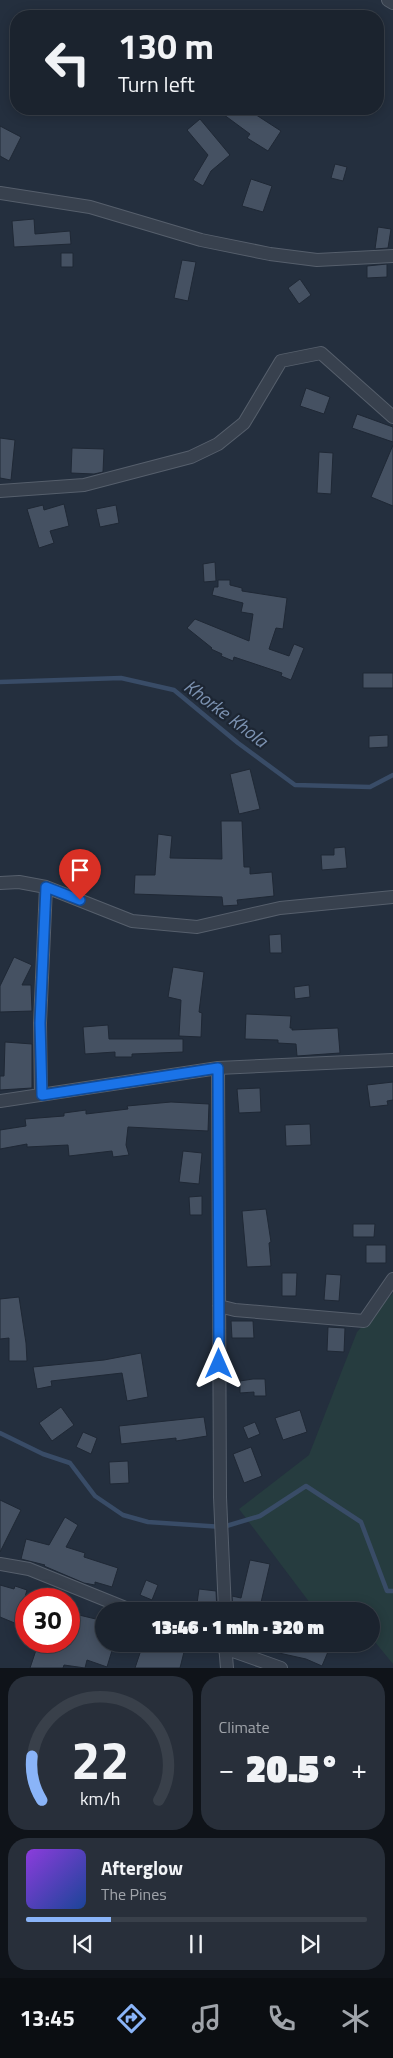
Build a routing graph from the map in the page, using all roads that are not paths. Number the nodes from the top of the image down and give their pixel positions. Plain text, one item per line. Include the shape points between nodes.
1 (388, 0) edge
2 (393, 3) edge
3 (0, 193) edge
4 (393, 256) edge
5 (393, 417) edge
6 (0, 491) edge
7 (0, 883) edge
8 (46, 887) junction
9 (393, 897) edge
10 (393, 1060) edge
11 (218, 1068) junction
12 (42, 1095) junction
13 (0, 1101) edge
14 (393, 1279) edge
15 (219, 1306) junction
16 (0, 1564) edge
17 (111, 1602) edge
18 (225, 1602) edge
19 (223, 1652) edge
20 (239, 1652) edge
21 (227, 1668) edge
22 (281, 1668) edge

1 - 2 street
3 - 4 street via 90,207 201,240 270,254 317,260
5 - 6 street via 321,353 281,361 244,423 218,444 191,457 84,485
7 - 8 street via 19,882
8 - 9 street via 132,921 197,927 280,908
8 - 12 street via 40,1023
10 - 11 street
11 - 12 street
11 - 15 street
12 - 13 street
14 - 15 street via 364,1322
15 - 18 street via 220,1497
16 - 17 street via 29,1569
19 - 21 street
20 - 22 street

